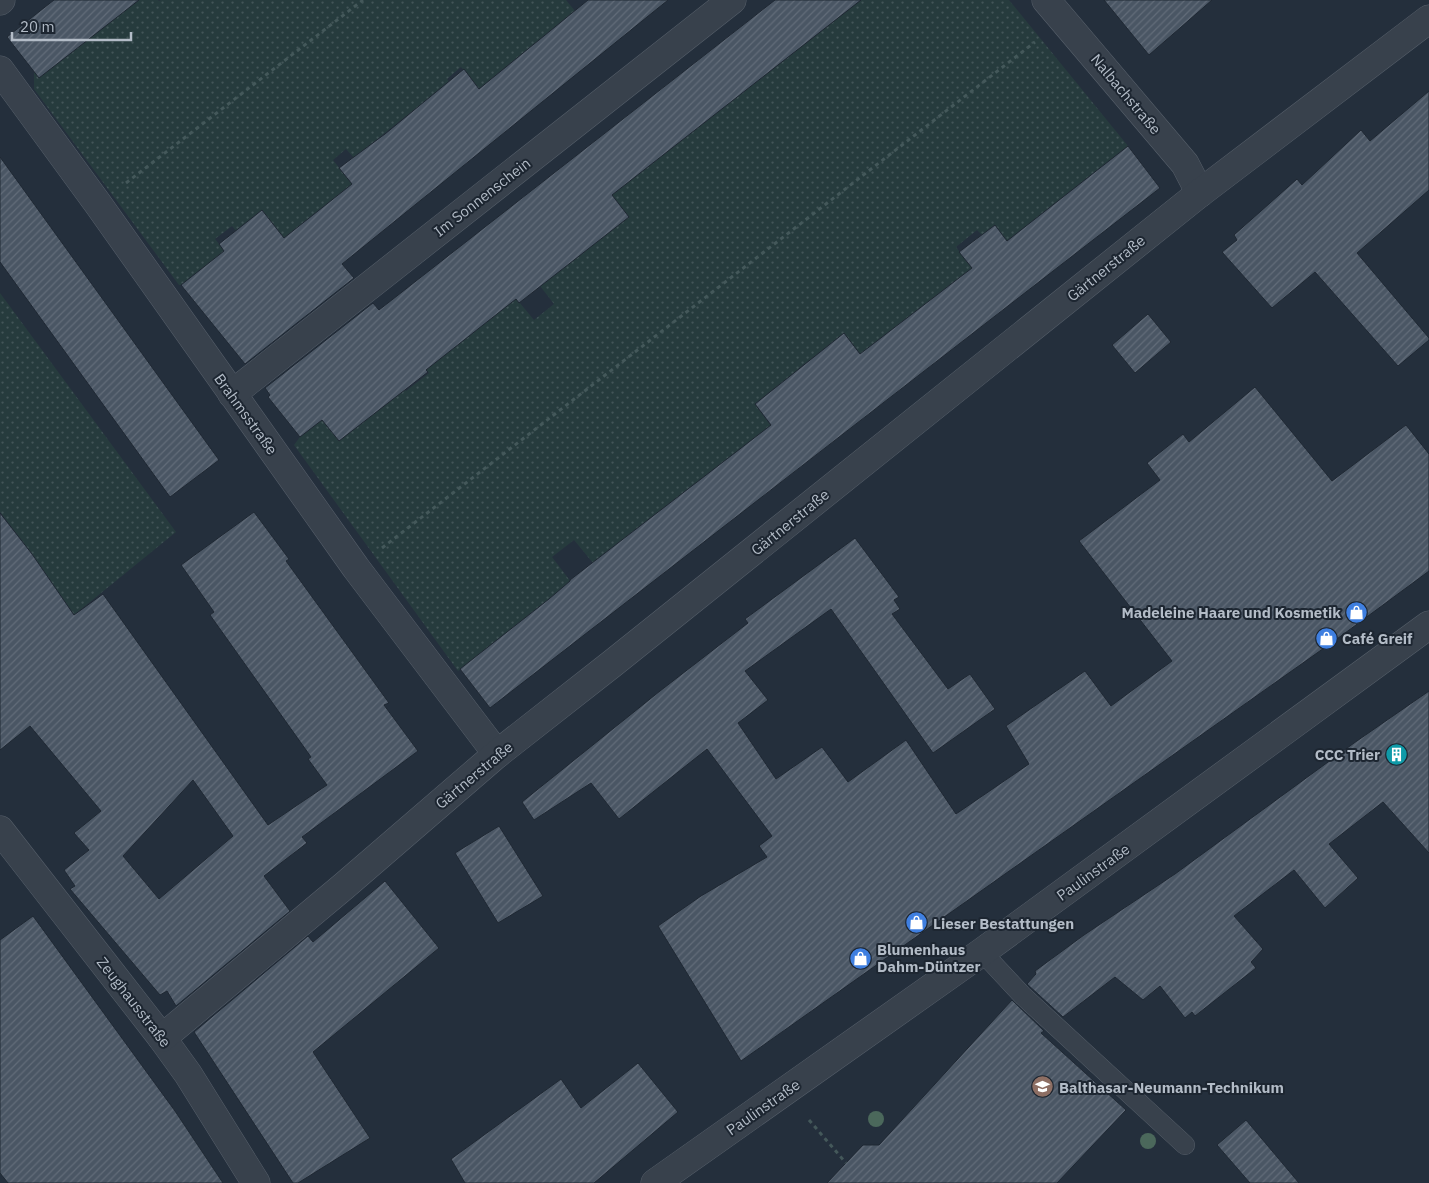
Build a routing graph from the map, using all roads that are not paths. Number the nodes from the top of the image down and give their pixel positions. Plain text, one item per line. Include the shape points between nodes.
1 (732, 0) edge
2 (1054, 10) edge
3 (1429, 19) edge
4 (0, 70) edge
5 (1200, 193) junction
6 (232, 394) junction
7 (1429, 625) edge
8 (497, 754) junction
9 (0, 830) edge
10 (982, 952) junction
11 (162, 1038) junction
12 (1185, 1145) dead end
13 (256, 1183) edge
14 (655, 1183) edge

1 - 6 street, Im Sonnenschein
2 - 5 street, Nalbachstraße via 1185,164
3 - 5 street, Gärtnerstraße
4 - 6 street, Brahmsstraße
5 - 8 street, Gärtnerstraße
6 - 8 street, Brahmsstraße via 356,568
7 - 10 street, Paulinstraße
8 - 11 street, Gärtnerstraße
9 - 11 street, Zeughausstraße
10 - 12 lane via 1022,995
10 - 14 street, Paulinstraße
11 - 13 street, Zeughausstraße

